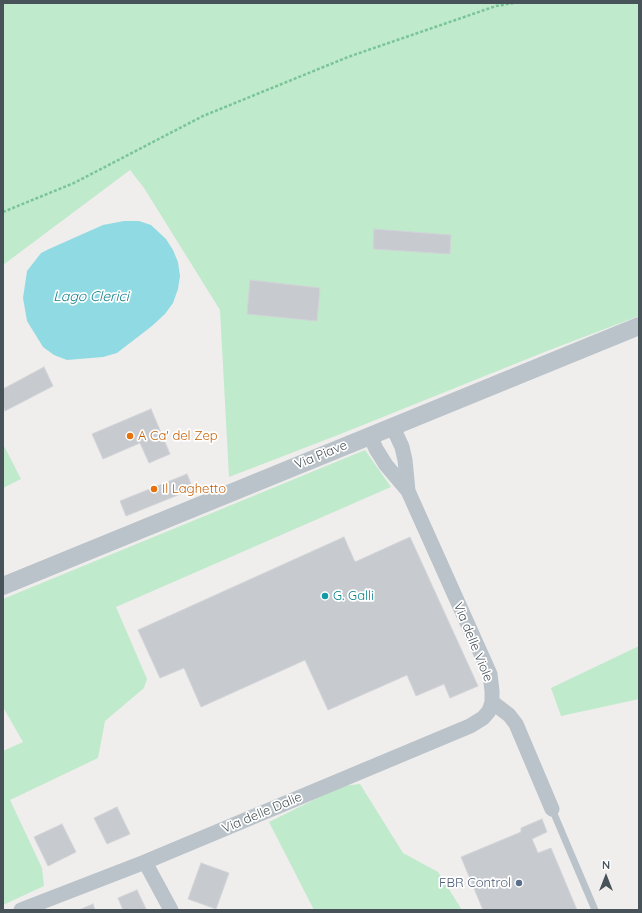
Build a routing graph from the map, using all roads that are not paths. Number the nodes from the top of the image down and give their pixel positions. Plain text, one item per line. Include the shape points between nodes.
1 (639, 326) edge
2 (390, 427) junction
3 (370, 435) junction
4 (408, 491) junction
5 (3, 586) edge
6 (492, 702) junction
7 (552, 809) joint
8 (145, 862) junction
9 (21, 910) edge
10 (171, 910) edge
11 (595, 910) edge

1 - 2 street, Via Piave
2 - 3 street, Via Piave
2 - 4 street, Via delle Viole via 402,447
3 - 4 street, Via delle Viole via 386,465
3 - 5 street, Via Piave
4 - 6 street, Via delle Viole via 490,674
6 - 7 street via 516,724
6 - 8 street, Via delle Dalie via 484,718 476,723
7 - 11 lane
8 - 9 street, Via delle Dalie
8 - 10 street

